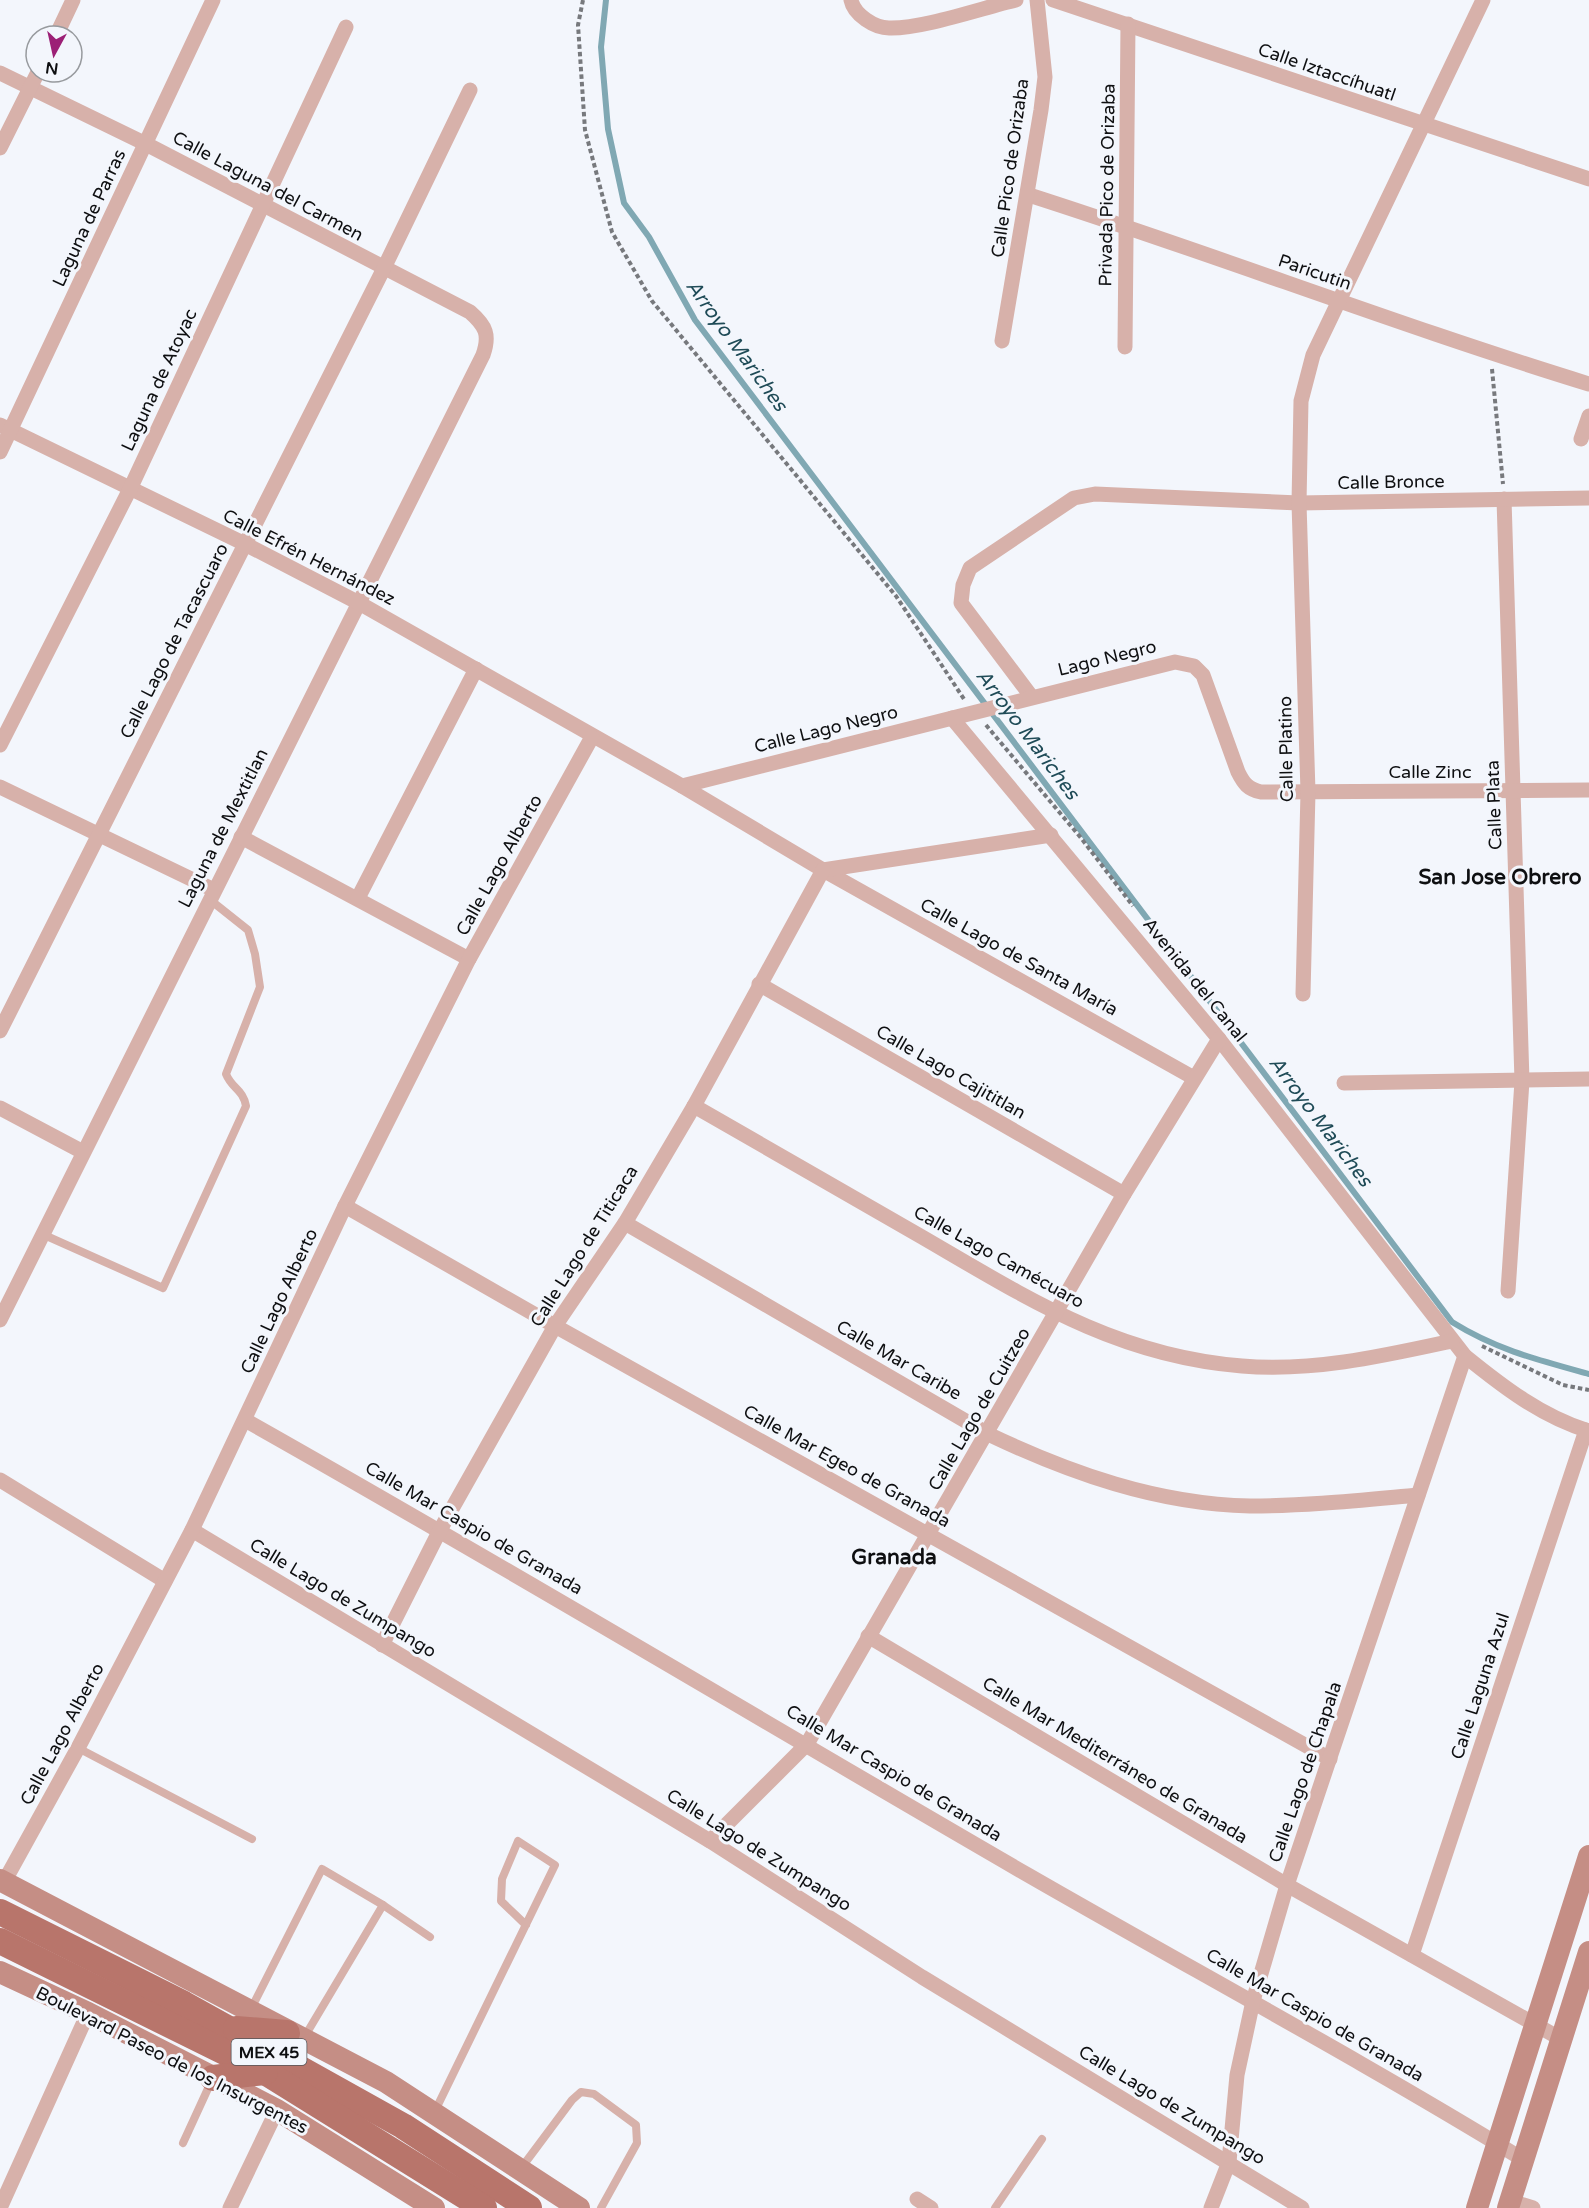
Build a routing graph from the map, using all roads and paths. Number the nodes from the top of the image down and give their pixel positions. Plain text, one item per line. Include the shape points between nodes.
1 (73, 0) edge
2 (213, 0) edge
3 (583, 0) edge
4 (850, 0) edge
5 (1016, 0) edge
6 (1037, 0) edge
7 (1053, 0) edge
8 (1483, 0) edge
9 (62, 24) edge
10 (1128, 24) junction
11 (346, 27) dead end
12 (0, 74) edge
13 (32, 84) edge
14 (30, 88) junction
15 (470, 90) dead end
16 (1424, 125) junction
17 (146, 144) junction
18 (0, 148) edge
19 (1589, 179) edge
20 (1029, 195) junction
21 (262, 205) junction
22 (1127, 226) junction
23 (384, 268) junction
24 (1339, 301) junction
25 (1002, 341) dead end
26 (1125, 347) dead end
27 (1491, 354) junction
28 (483, 356) joint
29 (1589, 384) edge
30 (1589, 416) edge
31 (5, 428) edge
32 (1581, 439) dead end
33 (0, 452) edge
34 (130, 489) junction
35 (1589, 498) edge
36 (1504, 499) junction
37 (1299, 503) junction
38 (245, 544) junction
39 (359, 603) junction
40 (476, 669) junction
41 (1031, 696) junction
42 (976, 711) junction
43 (952, 718) junction
44 (592, 737) junction
45 (0, 745) edge
46 (682, 786) junction
47 (0, 787) edge
48 (1513, 790) junction
49 (1589, 790) edge
50 (1308, 792) junction
51 (98, 834) junction
52 (1051, 835) junction
53 (241, 837) junction
54 (823, 870) junction
55 (212, 894) junction
56 (358, 898) junction
57 (1138, 912) dead end
58 (469, 959) junction
59 (759, 984) junction
60 (1304, 994) dead end
61 (0, 1031) edge
62 (1219, 1039) junction
63 (1194, 1078) junction
64 (1589, 1080) edge
65 (1522, 1081) junction
66 (1344, 1083) dead end
67 (694, 1106) junction
68 (0, 1108) edge
69 (83, 1152) junction
70 (1124, 1194) junction
71 (345, 1206) junction
72 (625, 1223) junction
73 (42, 1234) junction
74 (1508, 1291) dead end
75 (1057, 1315) junction
76 (0, 1320) edge
77 (555, 1326) junction
78 (1452, 1341) junction
79 (1481, 1346) dead end
80 (1465, 1356) junction
81 (1589, 1390) edge
82 (245, 1420) junction
83 (1587, 1430) edge
84 (988, 1434) junction
85 (0, 1480) edge
86 (1418, 1495) junction
87 (192, 1530) junction
88 (441, 1530) junction
89 (928, 1534) junction
90 (165, 1581) junction
91 (868, 1636) junction
92 (382, 1645) junction
93 (807, 1744) junction
94 (78, 1748) junction
95 (1330, 1760) junction
96 (252, 1839) dead end
97 (710, 1841) junction
98 (1589, 1856) edge
99 (2, 1881) edge
100 (1287, 1885) junction
101 (383, 1905) junction
102 (0, 1912) edge
103 (526, 1924) junction
104 (430, 1937) dead end
105 (0, 1941) edge
106 (1589, 1952) edge
107 (1412, 1955) junction
108 (0, 1972) edge
109 (1253, 2001) junction
110 (88, 2013) junction
111 (249, 2013) junction
112 (1534, 2024) junction
113 (228, 2029) junction
114 (295, 2036) junction
115 (1562, 2039) junction
116 (265, 2072) junction
117 (213, 2078) junction
118 (277, 2110) junction
119 (434, 2114) junction
120 (1042, 2139) dead end
121 (183, 2143) dead end
122 (1498, 2144) junction
123 (1524, 2160) junction
124 (1229, 2162) junction
125 (520, 2170) junction
126 (4, 2188) edge
127 (917, 2199) dead end
128 (1510, 2204) edge
129 (0, 2208) edge
130 (230, 2208) edge
131 (434, 2208) edge
132 (484, 2208) edge
133 (529, 2208) edge
134 (579, 2208) edge
135 (601, 2208) edge
136 (931, 2208) edge
137 (995, 2208) edge
138 (1211, 2208) edge
139 (1302, 2208) edge
140 (1477, 2208) edge
141 (1533, 2208) edge

1 - 9 street
2 - 17 street, Laguna de Parras
3 - 42 path via 578,25 585,130 612,232 652,301 896,596
4 - 5 street via 874,25 888,28
6 - 20 street, Calle Pico de Orizaba via 1044,77
7 - 10 street, Calle Iztaccíhuatl
8 - 16 street, Calle Platino
10 - 16 street, Calle Iztaccíhuatl
10 - 22 street, Privada Pico de Orizaba
11 - 21 street, Laguna de Atoyac
12 - 14 street, Calle Laguna del Carmen
13 - 14 street
14 - 17 street, Calle Laguna del Carmen
14 - 18 street
15 - 23 street, Calle Lago de Tacascuaro
16 - 19 street, Calle Iztaccíhuatl
16 - 24 street, Calle Platino
17 - 21 street, Calle Laguna del Carmen
17 - 31 street, Laguna de Parras
20 - 22 street, Paricutin
20 - 25 street, Calle Pico de Orizaba
21 - 23 street, Calle Laguna del Carmen
21 - 34 street, Laguna de Atoyac
22 - 24 street, Paricutin
22 - 26 street, Privada Pico de Orizaba
23 - 28 street, Calle Laguna del Carmen via 470,312 484,324 488,340
23 - 38 street, Calle Lago de Tacascuaro
24 - 27 street, Paricutin
24 - 37 street, Calle Platino via 1305,377
27 - 29 street, Paricutin
27 - 36 path
28 - 39 street, Laguna de Mextitlan
30 - 32 street
31 - 33 street, Laguna de Parras
31 - 34 street, Calle Efrén Hernández
34 - 38 street, Calle Efrén Hernández
34 - 45 street, Laguna de Atoyac
35 - 36 street, Calle Bronce
36 - 37 street, Calle Bronce
36 - 48 street, Calle Plata
37 - 41 street, Calle Bronce via 1095,494 1074,498 970,568 961,603
37 - 50 street, Calle Platino
38 - 39 street, Calle Efrén Hernández
38 - 51 street, Calle Lago de Tacascuaro
39 - 40 street, Calle Efrén Hernández
39 - 53 street, Laguna de Mextitlan
40 - 44 street, Calle Efrén Hernández
40 - 56 street
41 - 42 street, Lago Negro
41 - 50 street, Lago Negro via 1164,663 1185,662 1203,675 1244,784 1262,792
42 - 43 street, Calle Lago Negro
42 - 57 path
43 - 46 street, Calle Lago Negro
43 - 52 street, Avenida del Canal
44 - 46 street, Calle Efrén Hernández
44 - 58 street, Calle Lago Alberto
46 - 54 street, Calle Lago de Santa María
47 - 51 street
48 - 49 street, Calle Zinc
48 - 50 street, Calle Zinc
48 - 65 street, Calle Plata
50 - 60 street, Calle Platino
51 - 55 street
51 - 61 street, Calle Lago de Tacascuaro
52 - 54 street
52 - 62 street, Avenida del Canal
53 - 55 street, Laguna de Mextitlan
53 - 56 street
54 - 59 street, Calle Lago de Titicaca
54 - 63 street, Calle Lago de Santa María
55 - 69 street, Laguna de Mextitlan
55 - 73 lane via 248,930 260,987 226,1074 228,1081 244,1095 246,1106 164,1288
56 - 58 street
58 - 71 street, Calle Lago Alberto
59 - 67 street, Calle Lago de Titicaca
59 - 70 street, Calle Lago Cajititlan
62 - 63 street, Calle Lago de Cuitzeo
62 - 78 street, Avenida del Canal
63 - 70 street, Calle Lago de Cuitzeo
64 - 65 street
65 - 66 street
65 - 74 street, Calle Plata
67 - 72 street, Calle Lago de Titicaca
67 - 75 street, Calle Lago Camécuaro
68 - 69 street
69 - 73 street, Laguna de Mextitlan
70 - 75 street, Calle Lago de Cuitzeo
71 - 77 street, Calle Mar Egeo de Granada
71 - 82 street, Calle Lago Alberto
72 - 77 street, Calle Lago de Titicaca
72 - 84 street, Calle Mar Caribe
73 - 76 street, Laguna de Mextitlan
75 - 78 street, Calle Lago Camécuaro via 1129,1344 1190,1359 1242,1366 1297,1367 1365,1360
75 - 84 street, Calle Lago de Cuitzeo
77 - 88 street, Calle Lago de Titicaca
77 - 89 street, Calle Mar Egeo de Granada
78 - 80 street, Avenida del Canal
79 - 81 path via 1563,1385
80 - 83 street, Avenida del Canal via 1509,1392
80 - 86 street, Calle Lago de Chapala
82 - 87 street, Calle Lago Alberto
82 - 88 street, Calle Mar Caspio de Granada
83 - 107 street, Calle Laguna Azul
84 - 86 street, Calle Mar Caribe via 1092,1479 1165,1496 1248,1506
84 - 89 street, Calle Lago de Cuitzeo
85 - 90 street
86 - 95 street, Calle Lago de Chapala
87 - 90 street, Calle Lago Alberto
87 - 92 street, Calle Lago de Zumpango
88 - 92 street, Calle Lago de Titicaca
88 - 93 street, Calle Mar Caspio de Granada
89 - 91 street, Calle Lago de Cuitzeo
89 - 95 street, Calle Mar Egeo de Granada
90 - 94 street, Calle Lago Alberto
91 - 93 street, Calle Lago de Cuitzeo
91 - 100 street, Calle Mar Mediterráneo de Granada
92 - 97 street, Calle Lago de Zumpango
93 - 97 street, Calle Lago de Cuitzeo
93 - 109 street, Calle Mar Caspio de Granada via 1029,1876
94 - 96 lane
94 - 99 street, Calle Lago Alberto
95 - 100 street, Calle Lago de Chapala
97 - 124 street, Calle Lago de Zumpango via 922,1977
98 - 112 street
99 - 111 street
100 - 107 street, Calle Mar Mediterráneo de Granada
100 - 109 street, Calle Lago de Chapala
101 - 104 lane
101 - 111 lane via 322,1869
101 - 114 lane
102 - 113 main road, MEX 45
103 - 103 lane via 501,1901 502,1879 518,1841 555,1865
103 - 119 lane
105 - 116 main road, Boulevard Paseo de los Insurgentes / MEX 45
106 - 115 street
107 - 112 street, Calle Mar Mediterráneo de Granada
108 - 110 street, Boulevard Paseo de los Insurgentes
109 - 122 street, Calle Mar Caspio de Granada
109 - 124 street, Calle Lago de Chapala via 1237,2075
110 - 117 street, Boulevard Paseo de los Insurgentes
110 - 126 street
111 - 114 street
112 - 115 street, Calle Mar Mediterráneo de Granada
112 - 122 street
113 - 114 main road
113 - 133 main road, MEX 45 via 403,2126
114 - 119 street via 387,2082
115 - 123 street
116 - 117 main road
116 - 132 main road, Boulevard Paseo de los Insurgentes / MEX 45
117 - 118 street, Boulevard Paseo de los Insurgentes
117 - 121 lane
118 - 130 street
118 - 131 street, Boulevard Paseo de los Insurgentes
119 - 125 street
120 - 137 lane
122 - 123 street, Calle Mar Caspio de Granada
122 - 140 street
123 - 128 street
124 - 138 street, Calle Lago de Chapala
124 - 139 street, Calle Lago de Zumpango
125 - 134 street
125 - 135 lane via 572,2100 581,2092 594,2094 636,2125 638,2133 637,2143
126 - 129 street
127 - 136 street
128 - 141 street

